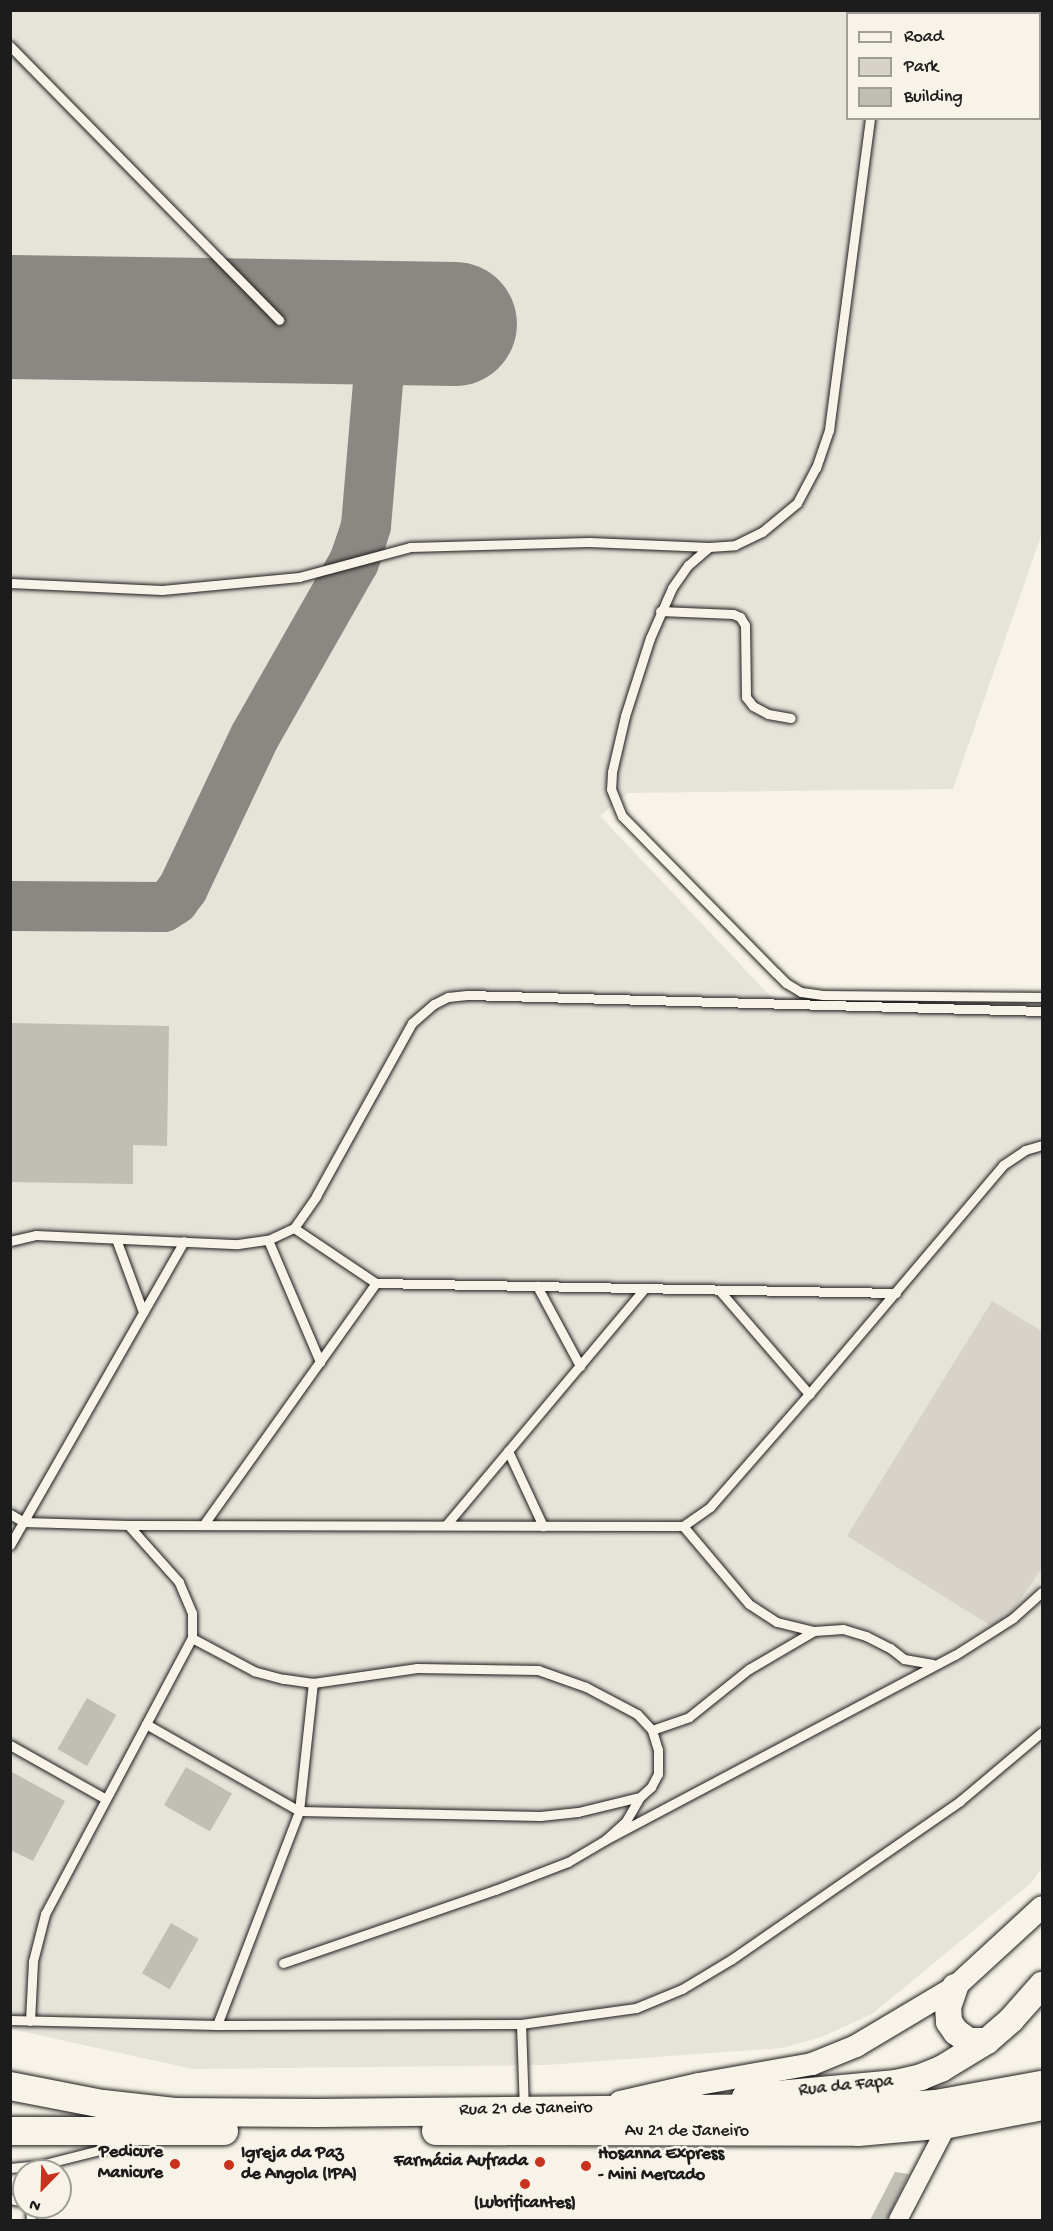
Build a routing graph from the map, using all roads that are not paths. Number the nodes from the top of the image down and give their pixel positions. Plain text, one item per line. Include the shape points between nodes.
1 (10, 46) edge
2 (870, 120) edge
3 (279, 320) dead end
4 (709, 547) junction
5 (10, 582) edge
6 (660, 611) junction
7 (791, 718) dead end
8 (1042, 997) edge
9 (1042, 1011) edge
10 (1042, 1144) edge
11 (294, 1228) junction
12 (116, 1239) junction
13 (268, 1240) junction
14 (10, 1241) edge
15 (183, 1241) junction
16 (376, 1283) junction
17 (537, 1286) junction
18 (645, 1288) junction
19 (719, 1290) junction
20 (896, 1293) junction
21 (143, 1312) junction
22 (320, 1362) junction
23 (580, 1366) junction
24 (809, 1394) junction
25 (508, 1451) junction
26 (10, 1514) edge
27 (24, 1522) junction
28 (204, 1524) junction
29 (446, 1525) junction
30 (128, 1526) junction
31 (543, 1526) junction
32 (683, 1526) junction
33 (10, 1545) edge
34 (1042, 1592) edge
35 (814, 1631) junction
36 (192, 1638) junction
37 (934, 1664) junction
38 (313, 1683) junction
39 (146, 1724) junction
40 (652, 1730) junction
41 (1042, 1732) edge
42 (10, 1745) edge
43 (640, 1797) junction
44 (106, 1799) junction
45 (299, 1811) junction
46 (605, 1840) junction
47 (1042, 1907) edge
48 (283, 1963) dead end
49 (1042, 1984) edge
50 (955, 1987) junction
51 (10, 2020) edge
52 (30, 2021) junction
53 (522, 2024) junction
54 (217, 2025) junction
55 (987, 2041) junction
56 (1042, 2085) edge
57 (10, 2086) edge
58 (1042, 2106) edge
59 (586, 2109) junction
60 (616, 2109) junction
61 (524, 2110) junction
62 (948, 2124) junction
63 (10, 2131) edge
64 (178, 2132) junction
65 (10, 2168) edge
66 (898, 2220) edge

1 - 3 lane
2 - 4 lane via 829,429 816,468 796,503 762,532 735,545
4 - 5 lane via 589,542 410,547 299,577 162,590
4 - 6 lane via 688,565
6 - 7 lane via 740,617 745,625 746,697 760,710
6 - 8 lane via 625,716 612,772 614,802 622,816 770,968 801,992
9 - 11 lane via 448,997 434,1004 407,1031 316,1196
10 - 20 lane via 1003,1165
11 - 13 lane
11 - 16 lane
12 - 14 lane via 36,1236
12 - 15 lane
12 - 21 lane
13 - 15 lane via 238,1244
13 - 22 lane
15 - 21 lane
16 - 17 lane
16 - 22 lane
17 - 18 lane
17 - 23 lane
18 - 19 lane
18 - 23 lane
19 - 20 lane
19 - 24 lane
20 - 24 lane
21 - 27 lane
22 - 28 lane
23 - 25 lane
24 - 32 lane via 710,1506
25 - 29 lane
25 - 31 lane
26 - 27 lane
27 - 30 lane
27 - 33 lane
28 - 29 lane
28 - 30 lane
29 - 31 lane
30 - 36 lane via 179,1582 192,1613
31 - 32 lane
32 - 35 lane via 749,1605 777,1622
34 - 37 lane via 1013,1618
35 - 37 lane via 843,1629 866,1636 904,1659
35 - 40 lane via 749,1669 689,1717
36 - 38 lane via 254,1671
36 - 39 lane
37 - 46 lane
38 - 40 lane via 417,1668 538,1670 586,1687 637,1714
38 - 45 lane
39 - 44 lane
39 - 45 lane
40 - 43 lane via 658,1750 658,1774
41 - 53 lane via 960,1801 732,1959 682,1989 636,2008
42 - 44 lane
43 - 45 lane via 578,1812 540,1816
43 - 46 lane via 626,1821
44 - 52 lane via 45,1914 33,1961
45 - 54 lane
46 - 48 lane via 568,1862 495,1890
47 - 50 street
49 - 55 main road, Rua da Fapa
50 - 55 main road via 948,2007 949,2022 969,2041
50 - 59 street via 856,2046 812,2064
51 - 52 lane
52 - 54 lane
53 - 54 lane
53 - 61 lane
55 - 60 main road, Rua da Fapa via 941,2069 896,2083
56 - 60 main road, Rua 21 de Janeiro via 970,2099 885,2107
57 - 61 main road, Rua 21 de Janeiro via 103,2104 175,2112
58 - 62 main road, Av 21 de Janeiro
59 - 60 main road, Rua 21 de Janeiro
59 - 61 main road, Rua 21 de Janeiro
62 - 64 main road, Av 21 de Janeiro via 848,2132
62 - 66 street
63 - 64 main road
64 - 65 lane via 40,2165

